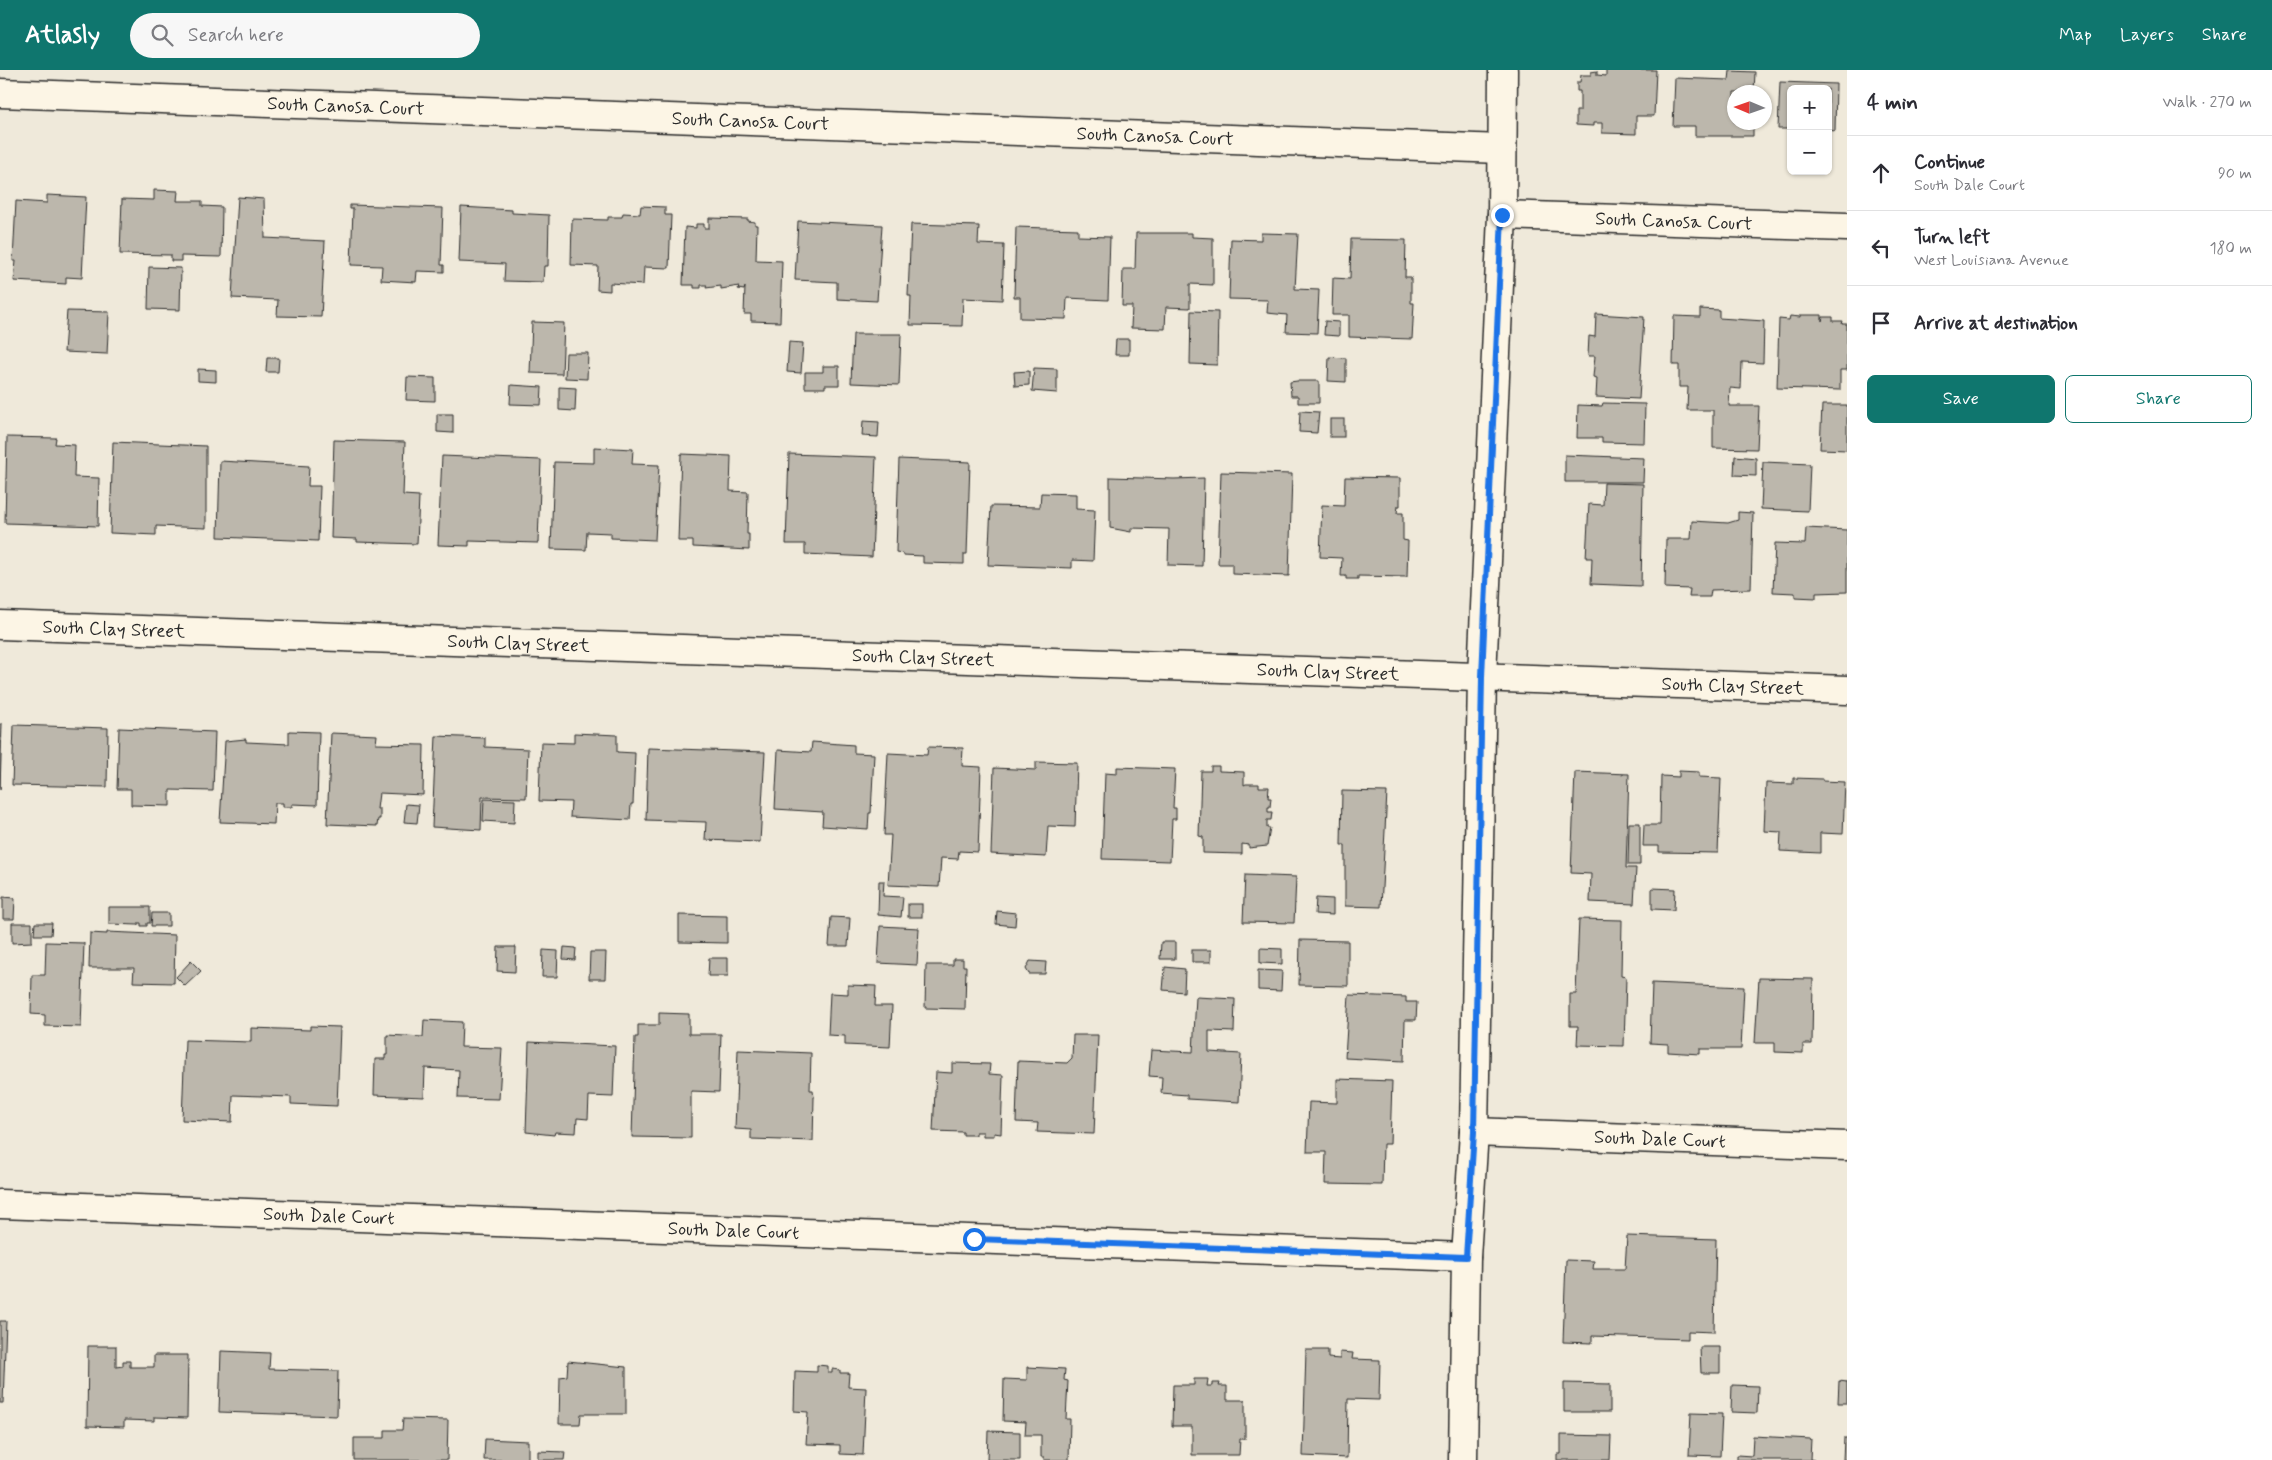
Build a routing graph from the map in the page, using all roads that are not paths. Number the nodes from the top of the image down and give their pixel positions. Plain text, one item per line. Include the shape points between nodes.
1 (1504, 70) edge
2 (0, 93) edge
3 (1502, 149) junction
4 (1502, 215) junction
5 (1847, 227) edge
6 (0, 625) edge
7 (1482, 677) junction
8 (1847, 690) edge
9 (1474, 1132) junction
10 (1847, 1146) edge
11 (0, 1204) edge
12 (1466, 1257) junction
13 (1463, 1460) edge

1 - 3 street
2 - 3 street, South Canosa Court
3 - 4 street
4 - 5 street, South Canosa Court
4 - 7 street
6 - 7 street, South Clay Street
7 - 8 street, South Clay Street
7 - 9 street
9 - 10 street, South Dale Court
9 - 12 street
11 - 12 street, South Dale Court
12 - 13 street

